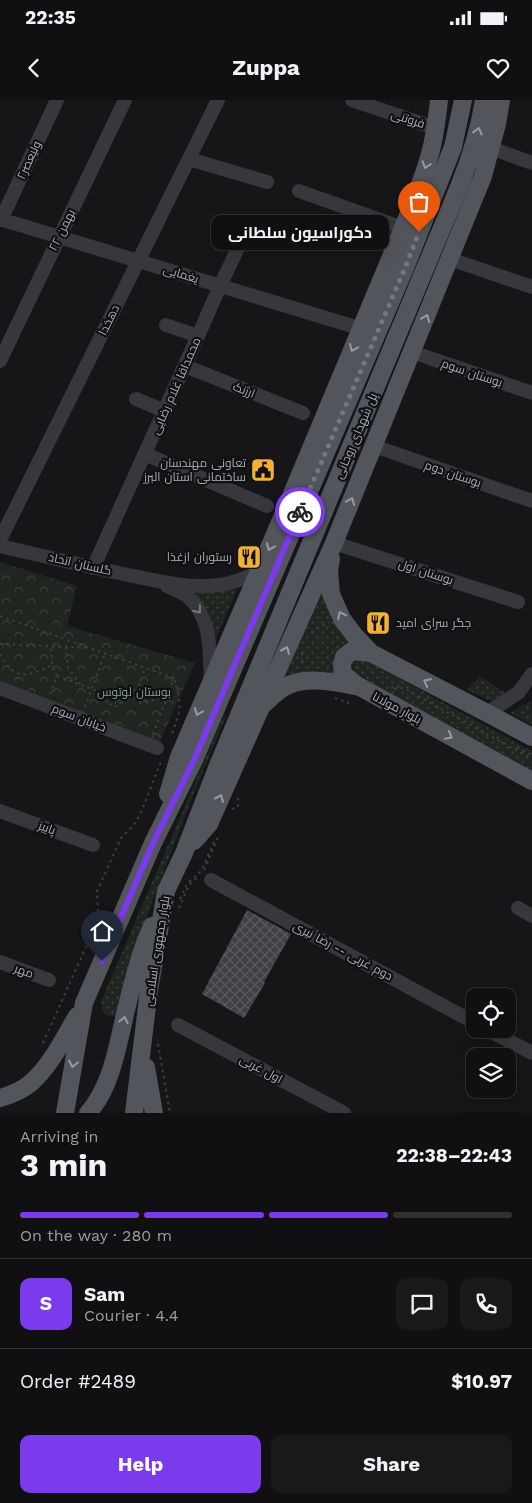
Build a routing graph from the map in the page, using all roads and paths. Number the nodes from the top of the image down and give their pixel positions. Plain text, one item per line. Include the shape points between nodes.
1 (57, 100) edge
2 (125, 100) edge
3 (218, 100) edge
4 (352, 100) edge
5 (439, 100) edge
6 (463, 100) edge
7 (484, 100) edge
8 (501, 100) edge
9 (435, 128) junction
10 (491, 148) junction
11 (189, 159) junction
12 (532, 163) edge
13 (267, 182) dead end
14 (299, 191) dead end
15 (1, 220) edge
16 (403, 228) junction
17 (247, 229) dead end
18 (59, 237) junction
19 (450, 259) junction
20 (138, 261) junction
21 (220, 286) junction
22 (532, 287) edge
23 (166, 325) dead end
24 (362, 329) junction
25 (198, 336) junction
26 (412, 352) junction
27 (0, 361) edge
28 (185, 366) junction
29 (532, 394) edge
30 (136, 399) dead end
31 (165, 410) junction
32 (302, 413) dead end
33 (374, 446) junction
34 (145, 454) junction
35 (532, 501) edge
36 (267, 506) dead end
37 (0, 540) edge
38 (334, 543) junction
39 (0, 546) edge
40 (93, 568) junction
41 (259, 572) junction
42 (159, 582) junction
43 (518, 602) dead end
44 (0, 616) edge
45 (333, 620) dead end
46 (310, 632) dead end
47 (0, 644) edge
48 (51, 646) junction
49 (302, 646) dead end
50 (66, 647) junction
51 (91, 648) junction
52 (105, 653) junction
53 (371, 653) junction
54 (0, 656) edge
55 (52, 665) junction
56 (145, 668) junction
57 (302, 674) dead end
58 (532, 674) edge
59 (56, 676) junction
60 (174, 678) junction
61 (211, 684) junction
62 (82, 685) junction
63 (0, 688) edge
64 (92, 688) junction
65 (391, 690) dead end
66 (168, 693) junction
67 (518, 693) junction
68 (353, 694) junction
69 (108, 695) junction
70 (50, 696) dead end
71 (333, 696) dead end
72 (135, 698) junction
73 (121, 699) junction
74 (532, 699) edge
75 (85, 709) dead end
76 (259, 709) junction
77 (487, 713) junction
78 (151, 734) dead end
79 (172, 734) dead end
80 (532, 738) edge
81 (160, 754) joint
82 (532, 759) edge
83 (217, 768) joint
84 (532, 780) edge
85 (229, 807) dead end
86 (0, 811) edge
87 (228, 813) dead end
88 (221, 830) dead end
89 (216, 837) dead end
90 (153, 843) junction
91 (93, 845) dead end
92 (184, 853) junction
93 (211, 880) dead end
94 (166, 891) junction
95 (518, 908) dead end
96 (532, 916) edge
97 (0, 962) edge
98 (49, 980) dead end
99 (84, 1002) junction
100 (466, 1018) edge
101 (178, 1025) dead end
102 (503, 1038) edge
103 (152, 1044) junction
104 (42, 1047) dead end
105 (532, 1053) edge
106 (0, 1098) edge
107 (66, 1113) edge
108 (88, 1113) edge
109 (134, 1113) edge
110 (154, 1113) edge
111 (168, 1113) edge
112 (344, 1113) edge

1 - 15 street, ولیعصر۲
2 - 18 street, ۲۲ بهمن
3 - 11 street, دهخدا
4 - 9 street, فروتنی
5 - 9 main road
6 - 90 main road, پل شهدای روحانی via 453,146 405,268 194,760
83 -> 7 main road, پل شهدای روحانی via 472,156
8 - 10 main road
9 -> 16 main road via 421,183
10 - 12 street
10 - 19 main road
11 - 13 street
11 - 20 street, دهخدا
14 - 16 street
15 - 18 street, یغمایی
16 - 24 main road
17 - 21 street, محمداقا غلام رضایی
18 - 20 street, یغمایی
18 - 27 street, ۲۲ بهمن
19 - 22 street
26 -> 19 main road
20 - 21 street, یغمایی
20 - 37 street, دهخدا
21 - 24 street, یغمایی
21 - 25 street, محمداقا غلام رضایی
23 - 25 street
24 -> 41 main road
25 - 28 street, محمداقا غلام رضایی
26 - 29 street, بوستان سوم
26 - 33 main road
28 - 31 street, محمداقا غلام رضایی
28 - 32 street, ارژنک
30 - 31 street
31 - 34 street, محمداقا غلام رضایی
33 - 35 street, بوستان دوم
38 -> 33 main road
34 - 36 street
34 - 40 street, محمداقا غلام رضایی
38 - 43 street, بوستان اول
53 -> 38 main road via 342,619 331,594 329,571
76 -> 38 main road
39 - 40 street, گلستان اتحاد
40 - 42 street, گلستان اتحاد
41 - 42 street via 241,581 218,585
41 - 61 main road
42 -> 61 street via 187,597 203,614 208,635
44 - 51 path
45 - 46 path
47 - 48 path
48 - 50 path
48 - 55 path
49 - 57 path
50 - 51 path
50 - 62 path via 68,668
51 - 52 path
52 - 56 path
52 - 64 path
53 - 68 main road via 352,651 344,656 343,674
77 -> 53 main road
54 - 55 path via 15,672 25,675
55 - 59 path
56 - 60 path
56 - 72 path
58 - 67 street
59 - 62 path
59 - 70 path
60 - 66 path
60 - 79 path via 180,698 179,717
61 -> 90 main road via 179,757
62 - 64 path
63 - 81 street, خیابان سوم
64 - 69 path
64 - 75 path
65 - 82 path via 406,690
66 - 72 path via 149,702 141,703
66 - 78 path
67 - 74 street
67 - 77 street
68 - 71 path via 347,700
68 - 76 main road, بلوار مولانا via 328,681 300,682 275,693
68 -> 84 main road, بلوار مولانا
69 - 73 path via 114,688 121,690
69 - 73 path via 106,703 119,707
72 - 73 path
92 -> 76 main road via 208,824
77 - 80 main road
81 - 104 path via 142,810 134,825 121,838 97,891 98,914 94,929
83 - 92 main road, بلوار جمهوری اسلامی
85 - 87 path via 235,806 237,795 238,807
86 - 91 street, پاییز
88 - 89 path via 203,872 189,885 176,914 187,884 201,871
90 - 99 main road
92 - 94 main road, بلوار جمهوری اسلامی
93 - 100 street, دوم غربی -- رضا نیری
94 - 103 main road, بلوار جمهوری اسلامی via 149,990
108 -> 94 main road via 97,1104 108,1081 137,968
95 - 96 street
97 - 98 street, مهر
99 - 106 main road via 49,1062 32,1082
99 -> 107 main road
101 - 112 street, اول غربی
102 - 105 street
103 - 109 main road, بلوار جمهوری اسلامی
103 - 110 main road
103 - 111 path
103 - 111 path

